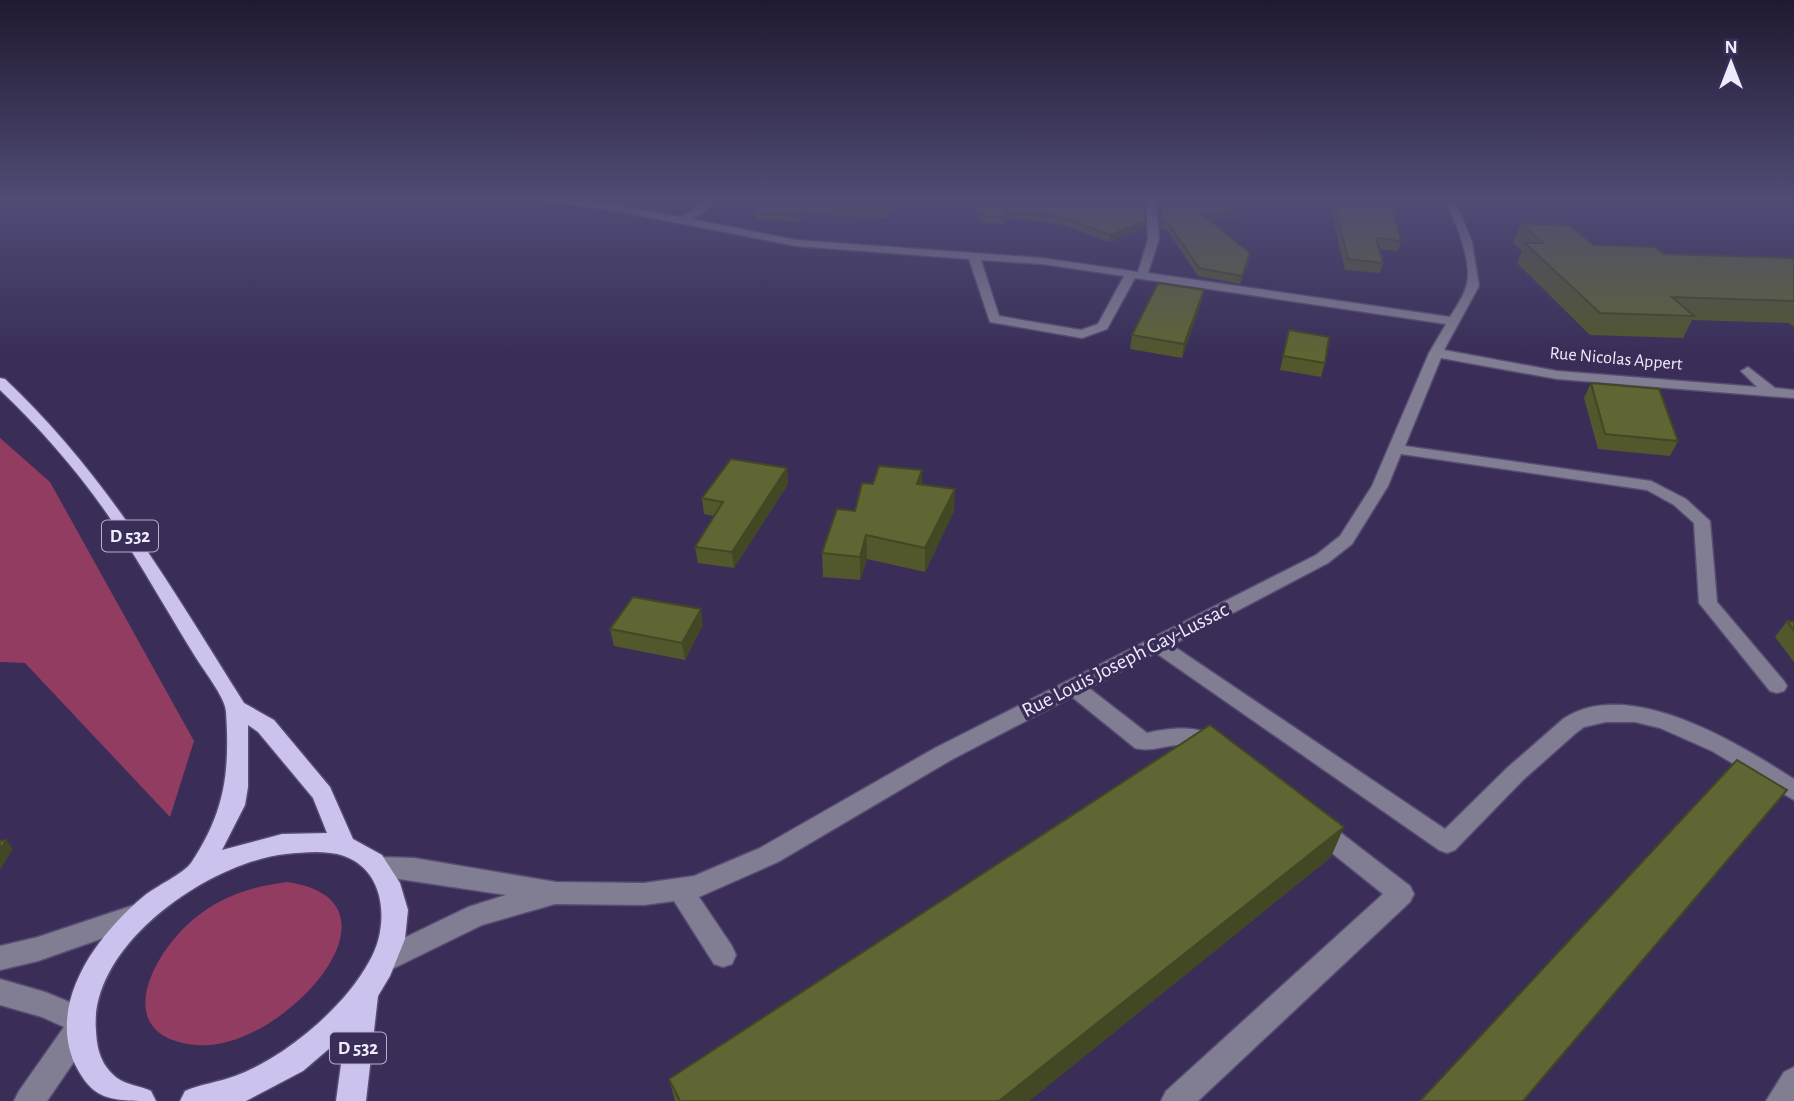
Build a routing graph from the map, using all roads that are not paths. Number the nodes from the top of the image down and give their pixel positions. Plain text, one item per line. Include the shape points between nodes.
1 (924, 252) edge
2 (1150, 252) edge
3 (1469, 252) edge
4 (974, 256) junction
5 (1137, 274) junction
6 (1452, 321) junction
7 (1436, 353) junction
8 (1748, 370) dead end
9 (0, 382) edge
10 (1771, 392) junction
11 (1794, 394) edge
12 (1397, 449) junction
13 (1157, 644) junction
14 (1777, 686) dead end
15 (1074, 687) junction
16 (237, 708) junction
17 (1233, 762) edge
18 (1794, 791) edge
19 (1296, 811) edge
20 (344, 845) junction
21 (381, 868) junction
22 (198, 873) junction
23 (680, 889) junction
24 (556, 893) junction
25 (144, 912) junction
26 (723, 955) dead end
27 (0, 958) edge
28 (384, 961) junction
29 (0, 992) edge
30 (363, 996) junction
31 (79, 1025) junction
32 (1794, 1082) edge
33 (207, 1100) edge
34 (29, 1101) edge
35 (141, 1101) edge
36 (351, 1101) edge
37 (1176, 1101) edge
38 (1781, 1101) edge

1 - 4 street
2 - 5 street via 1148,265
3 - 6 street, Rue Louis Joseph Gay-Lussac via 1475,273
4 - 5 street
4 - 5 street via 994,320 1082,334 1103,326
5 - 6 street
6 - 7 street, Rue Louis Joseph Gay-Lussac
7 - 10 street, Rue Nicolas Appert via 1557,375
7 - 12 street, Rue Louis Joseph Gay-Lussac
8 - 10 street
9 - 16 main road, D 532 via 41,421 122,523
10 - 11 street, Rue Nicolas Appert
12 - 13 street, Rue Louis Joseph Gay-Lussac via 1346,540 1322,559
12 - 14 street via 1651,486 1680,502 1702,521 1708,603
13 - 15 street, Rue Louis Joseph Gay-Lussac
13 - 18 street via 1447,843 1539,750 1578,720 1615,714 1666,720 1733,752
15 - 17 street via 1143,742 1177,735 1201,739
15 - 23 street, Rue Louis Joseph Gay-Lussac via 943,754 769,855 696,887
16 - 20 main road, D 532 via 266,726 322,793
16 - 22 main road via 233,805
19 - 37 street via 1401,894
20 - 21 main road
20 - 22 main road via 312,841 276,844
21 - 24 street, Rue Louis Joseph Gay-Lussac via 414,869
21 - 28 main road via 393,893 394,925
22 - 25 main road
23 - 24 street, Rue Louis Joseph Gay-Lussac via 644,894
23 - 26 street
24 - 28 street, Rue Louis Joseph Gay-Lussac via 477,915
25 - 27 street
25 - 31 main road via 100,965 86,993
28 - 30 main road
29 - 31 street via 45,1005
30 - 33 main road via 323,1039 270,1075
30 - 36 main road, D 532
31 - 34 street
31 - 35 main road via 87,1065 111,1091
32 - 38 street

